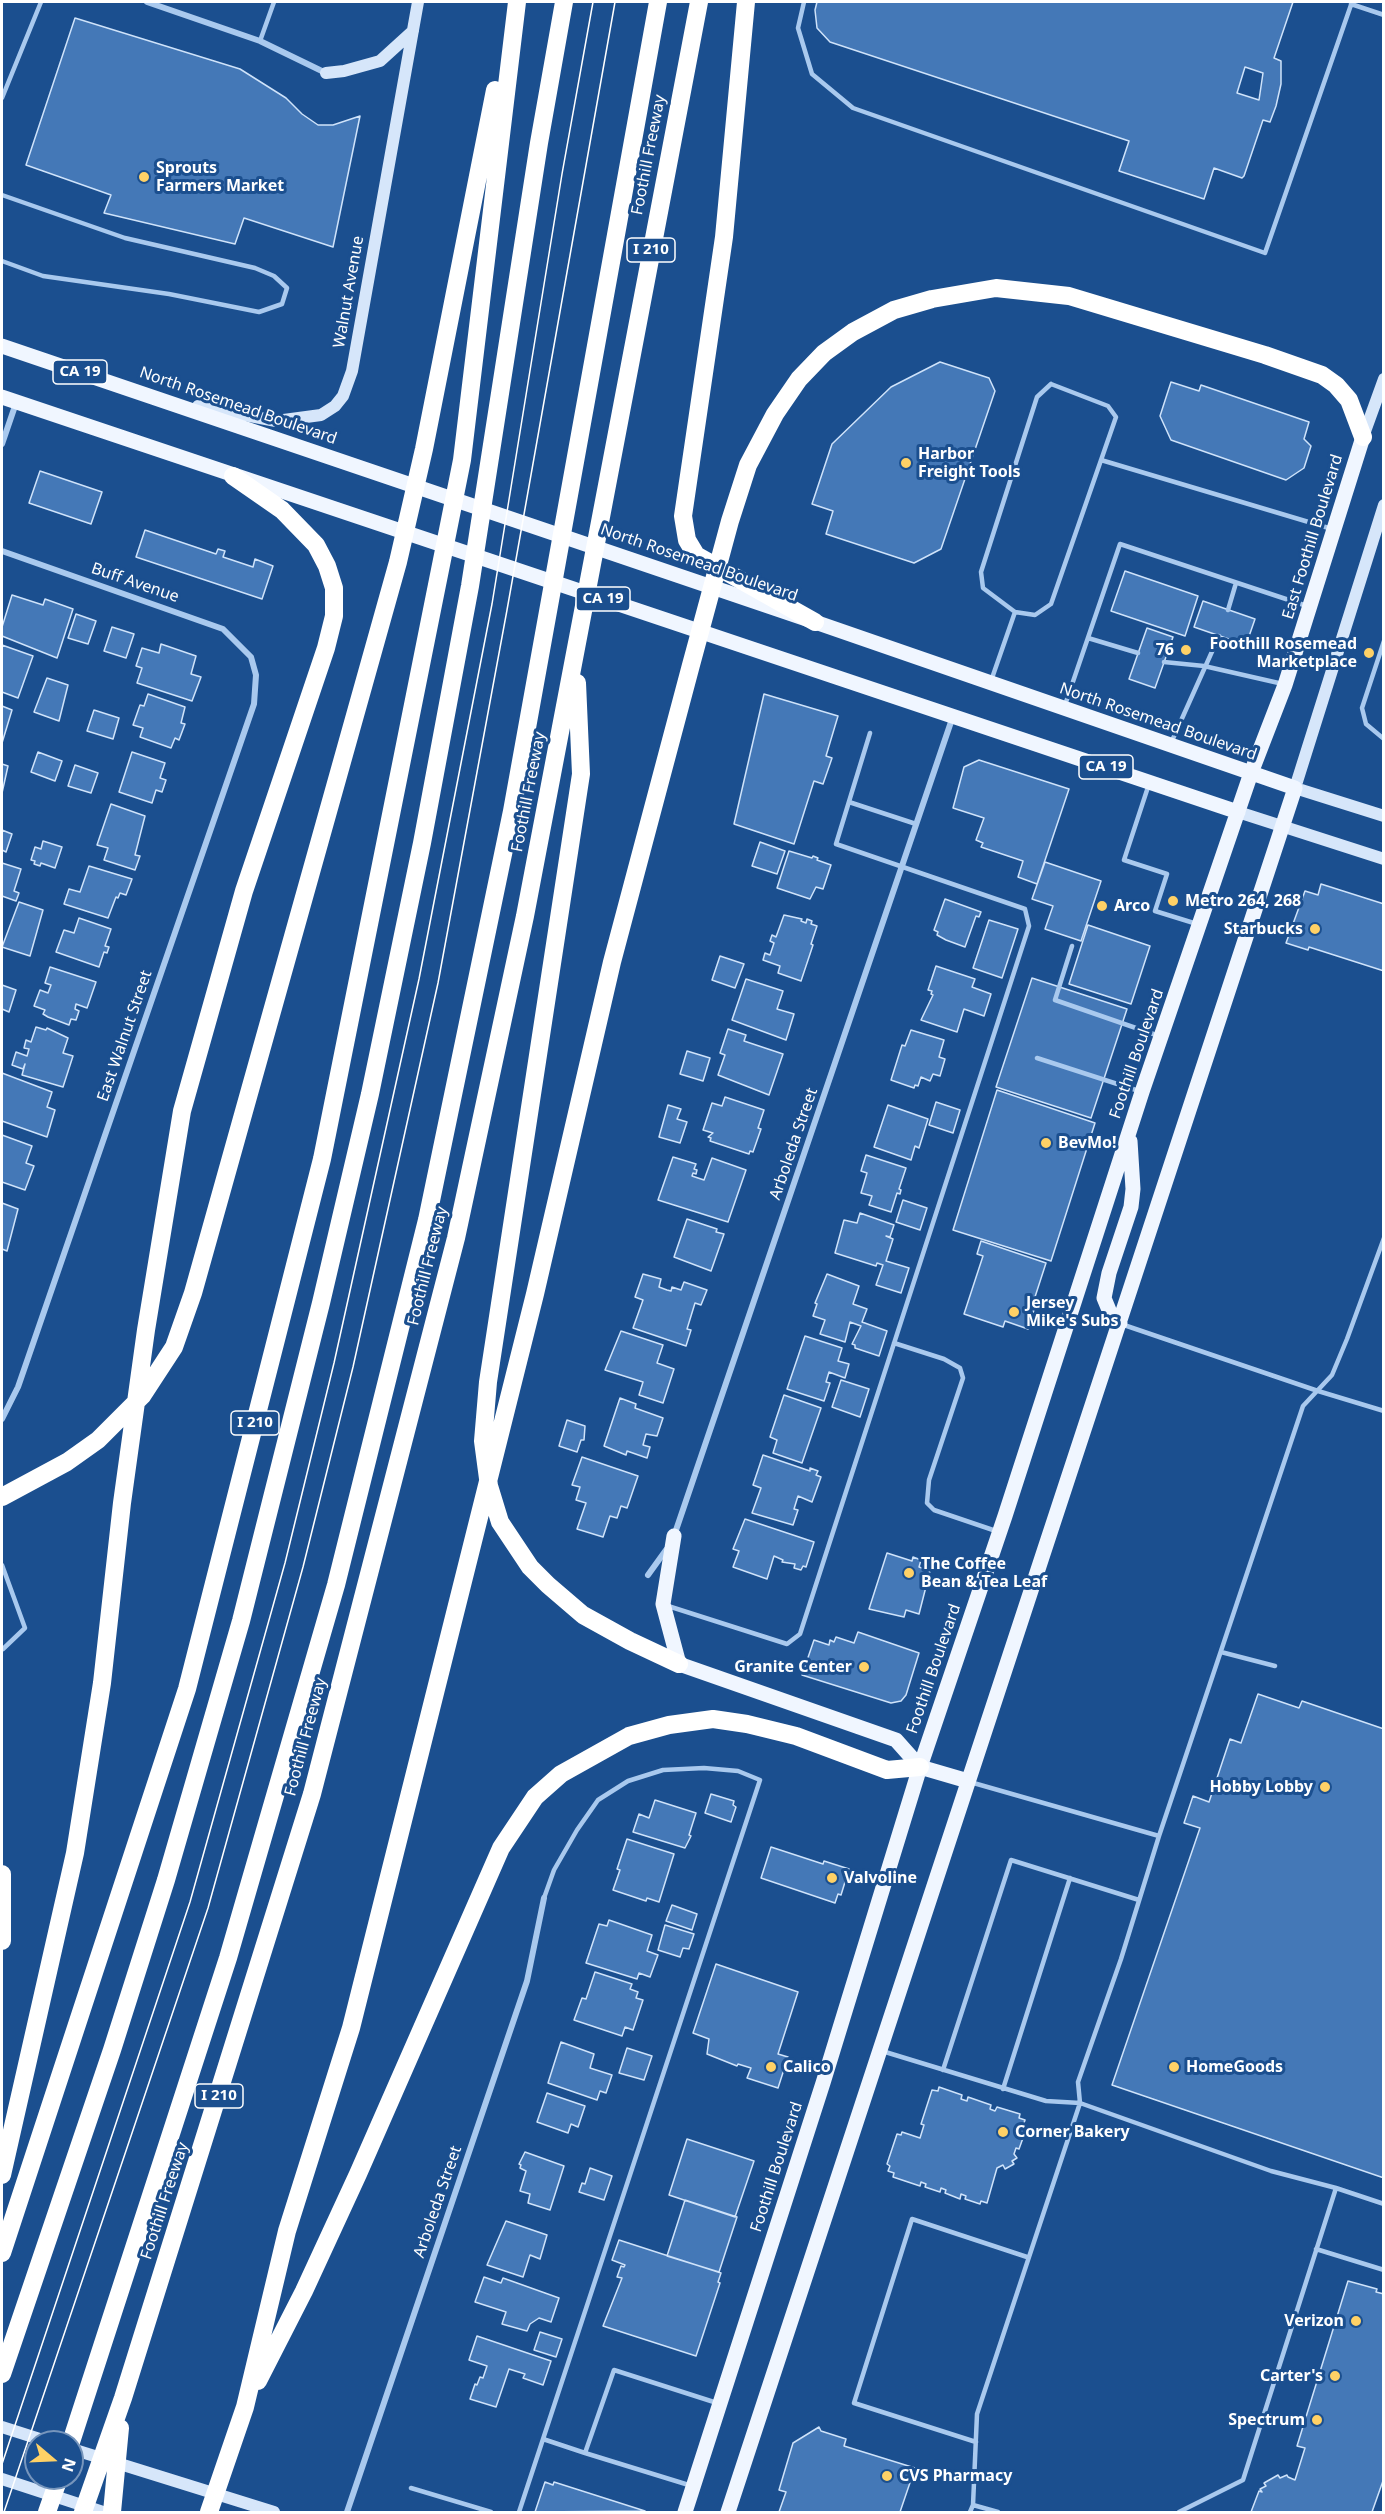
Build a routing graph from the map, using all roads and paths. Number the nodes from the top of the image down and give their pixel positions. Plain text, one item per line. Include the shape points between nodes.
1 (42, 2) edge
2 (147, 2) edge
3 (274, 2) edge
4 (418, 2) edge
5 (515, 2) edge
6 (564, 2) edge
7 (658, 2) edge
8 (699, 2) edge
9 (746, 2) edge
10 (804, 2) edge
11 (1352, 3) edge
12 (1383, 15) edge
13 (412, 31) junction
14 (260, 41) junction
15 (326, 73) joint
16 (3, 91) edge
17 (2, 98) edge
18 (2, 195) edge
19 (2, 261) edge
20 (2, 345) edge
21 (1383, 380) edge
22 (159, 398) junction
23 (9, 400) edge
24 (1363, 436) junction
25 (2, 444) edge
26 (1101, 460) junction
27 (233, 476) junction
28 (1383, 505) edge
29 (1335, 530) junction
30 (2, 551) edge
31 (1236, 583) junction
32 (1310, 607) junction
33 (1228, 610) dead end
34 (1015, 612) junction
35 (815, 622) junction
36 (1219, 636) dead end
37 (1088, 638) junction
38 (1383, 641) edge
39 (576, 652) junction
40 (1138, 653) dead end
41 (251, 657) joint
42 (1164, 662) dead end
43 (1204, 666) junction
44 (990, 683) junction
45 (1285, 685) junction
46 (1064, 708) junction
47 (953, 715) junction
48 (870, 733) dead end
49 (1383, 739) edge
50 (1171, 745) junction
51 (1251, 773) junction
52 (1150, 782) junction
53 (1295, 788) junction
54 (849, 802) junction
55 (1238, 812) junction
56 (1383, 816) edge
57 (916, 824) junction
58 (1281, 827) junction
59 (1383, 859) edge
60 (902, 867) junction
61 (1200, 925) junction
62 (1072, 946) dead end
63 (1162, 1037) junction
64 (1037, 1058) dead end
65 (1142, 1092) junction
66 (1129, 1132) junction
67 (1383, 1238) edge
68 (1120, 1323) junction
69 (894, 1343) junction
70 (1318, 1391) junction
71 (1383, 1411) edge
72 (2, 1419) edge
73 (2, 1499) edge
74 (999, 1532) junction
75 (674, 1536) junction
76 (2, 1565) edge
77 (648, 1575) dead end
78 (663, 1605) junction
79 (2, 1648) edge
80 (1221, 1652) junction
81 (679, 1664) junction
82 (1275, 1666) dead end
83 (920, 1767) junction
84 (968, 1781) junction
85 (1159, 1836) junction
86 (2, 1874) edge
87 (1070, 1878) junction
88 (544, 1898) joint
89 (1139, 1900) junction
90 (2, 1941) edge
91 (879, 2051) junction
92 (943, 2070) junction
93 (1003, 2089) junction
94 (1080, 2103) junction
95 (2, 2175) edge
96 (1336, 2188) junction
97 (1383, 2204) edge
98 (1316, 2249) junction
99 (2, 2253) edge
100 (1027, 2257) junction
101 (1383, 2270) edge
102 (4, 2368) edge
103 (123, 2398) junction
104 (719, 2404) junction
105 (245, 2407) junction
106 (2, 2427) edge
107 (75, 2430) edge
108 (24, 2434) edge
109 (543, 2439) junction
110 (976, 2442) junction
111 (84, 2453) edge
112 (585, 2453) junction
113 (2, 2479) edge
114 (693, 2487) junction
115 (411, 2488) dead end
116 (55, 2490) edge
117 (973, 2505) junction
118 (47, 2512) edge
119 (83, 2512) edge
120 (103, 2512) edge
121 (112, 2512) edge
122 (209, 2512) edge
123 (274, 2512) edge
124 (347, 2512) edge
125 (491, 2512) edge
126 (519, 2512) edge
127 (685, 2512) edge
128 (728, 2512) edge
129 (970, 2512) edge
130 (999, 2512) edge
131 (1179, 2512) edge

1 - 16 lane
2 - 14 street
3 - 14 lane
4 - 13 main road, Walnut Avenue
5 - 73 highway via 398,562 193,1293 174,1347 142,1396 98,1440
5 - 99 highway, I 210 via 462,460 322,1159 187,1689
6 - 102 highway via 470,586 370,1094 242,1621 112,2050
7 - 107 highway via 512,811 427,1220 336,1585 228,1958
8 - 39 highway, Foothill Freeway / I 210
9 - 35 highway via 724,237 683,516 687,540 696,555
10 - 11 lane via 798,28 812,74 853,108 1265,253
11 - 12 lane
13 - 15 main road via 380,61
13 - 22 main road, Walnut Avenue via 352,371 343,396 321,415 276,421
14 - 15 street
16 - 17 lane
18 - 19 lane via 125,237 255,268 274,276 287,288 282,304 259,312 170,294 43,276
20 - 22 main road, North Rosemead Boulevard / CA 19
21 - 24 main road, East Foothill Boulevard
22 - 35 main road, North Rosemead Boulevard / CA 19
23 - 25 street
23 - 27 main road, CA 19
24 - 29 main road, East Foothill Boulevard
24 - 105 highway via 1349,400 1322,375 1069,296 996,288 894,310 853,332 824,353 799,379 775,414 748,465 690,666 612,962 535,1294 351,2028 287,2231
26 - 29 lane
26 - 34 lane via 1051,604 1035,615
26 - 34 lane via 1116,417 1108,406 1051,384 1037,397 981,572 983,588
27 - 47 main road, CA 19
27 - 95 highway via 282,510 316,545 334,588 334,616 244,891 182,1111 146,1330 102,1683 75,1852
28 - 53 main road
29 - 32 main road, East Foothill Boulevard
30 - 41 street, Buff Avenue via 202,620 223,629
31 - 32 lane
31 - 33 lane
31 - 37 lane via 1119,544
32 - 45 main road, East Foothill Boulevard
34 - 44 lane
35 - 44 main road, North Rosemead Boulevard / CA 19
36 - 43 lane
37 - 40 lane
37 - 46 lane
38 - 49 lane via 1362,708 1366,724
39 - 81 highway via 581,774 488,1382 483,1441 489,1486 500,1522 530,1567 584,1615
39 - 103 highway, Foothill Freeway / I 210 via 456,1239 312,1794
41 - 72 street, East Walnut Street via 256,675 254,704 18,1388
42 - 43 lane
43 - 45 lane
43 - 50 lane
44 - 46 main road, North Rosemead Boulevard / CA 19
45 - 51 main road, East Foothill Boulevard
46 - 50 main road, North Rosemead Boulevard / CA 19
47 - 52 main road, CA 19
47 - 57 street, Arboleda Street
48 - 54 lane
50 - 51 main road, North Rosemead Boulevard / CA 19
51 - 53 main road, North Rosemead Boulevard / CA 19
51 - 55 main road, Foothill Boulevard
52 - 55 main road, CA 19
52 - 61 lane via 1125,860 1167,874 1155,910
53 - 56 main road, North Rosemead Boulevard
53 - 58 main road
54 - 57 lane
54 - 60 lane via 836,844
55 - 58 main road, CA 19
55 - 61 main road, Foothill Boulevard
57 - 60 street, Arboleda Street
58 - 59 main road
58 - 68 main road
60 - 69 lane via 1026,909 1029,926
60 - 75 street, Arboleda Street
61 - 63 main road, Foothill Boulevard
62 - 63 lane via 1055,1000
63 - 65 main road, Foothill Boulevard
64 - 65 lane
65 - 66 main road, Foothill Boulevard
66 - 68 main road via 1131,1207 1104,1298 1111,1315
66 - 74 main road, Foothill Boulevard
67 - 70 lane via 1332,1376
68 - 70 lane
68 - 84 main road
69 - 74 lane via 944,1359 960,1368 963,1378 929,1480 927,1503 934,1510
69 - 78 lane via 800,1634 787,1644
70 - 71 lane
70 - 80 lane via 1303,1406
74 - 83 main road, Foothill Boulevard
75 - 77 street, Arboleda Street
75 - 78 main road
76 - 79 lane via 26,1628
78 - 81 main road
80 - 82 lane
80 - 85 lane
81 - 83 main road via 896,1740
83 - 84 main road
83 - 104 main road, Foothill Boulevard
83 - 105 highway via 887,1770 796,1736 713,1719 629,1736 561,1774 535,1797 501,1848 358,2174
84 - 85 lane
84 - 91 main road
85 - 89 lane
86 - 90 highway
87 - 89 lane
87 - 92 lane via 1011,1860
87 - 93 lane
88 - 109 lane via 554,1870 598,1800 628,1781 663,1770 704,1768 738,1771 760,1780
88 - 124 street, Arboleda Street via 527,1982
89 - 94 lane via 1078,2082
91 - 92 lane
91 - 128 main road
92 - 93 lane
93 - 94 lane via 1046,2101
94 - 96 lane via 1271,2171
94 - 100 lane
96 - 97 lane
96 - 98 lane
98 - 101 lane
98 - 131 lane via 1243,2480
100 - 110 lane via 977,2414
100 - 110 lane via 912,2219 854,2403
103 - 119 highway, Foothill Freeway / I 210
103 - 121 highway
104 - 112 lane via 614,2370
104 - 114 main road, Foothill Boulevard
105 - 122 highway
106 - 108 main road
109 - 112 lane
109 - 126 lane
110 - 117 lane
111 - 123 main road
112 - 114 lane
113 - 120 main road
114 - 127 main road, Foothill Boulevard
115 - 125 lane
116 - 118 highway
117 - 129 lane
117 - 130 lane

